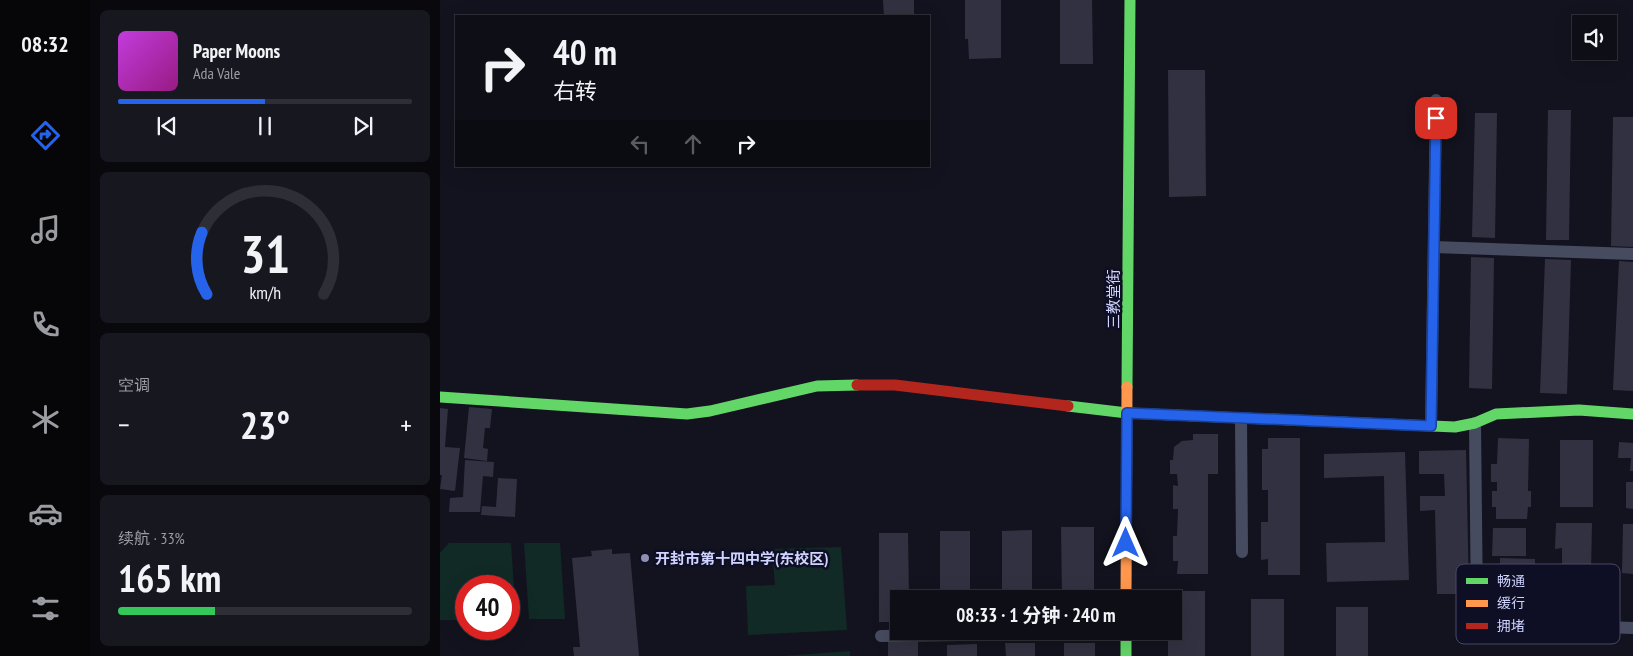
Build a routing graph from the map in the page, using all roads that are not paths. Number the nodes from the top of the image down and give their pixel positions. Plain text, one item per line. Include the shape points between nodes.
1 (1130, 0) edge
2 (1436, 100) dead end
3 (1434, 247) junction
4 (1633, 254) edge
5 (440, 397) edge
6 (1127, 413) junction
7 (1633, 414) edge
8 (1241, 418) junction
9 (1475, 423) junction
10 (1431, 426) junction
11 (1242, 552) dead end
12 (1476, 564) edge
13 (1126, 590) edge
14 (1620, 628) edge
15 (1633, 628) edge
16 (880, 636) dead end
17 (890, 636) edge
18 (1126, 640) edge
19 (1126, 656) edge

1 - 6 street, 三教堂街
2 - 3 lane
3 - 4 lane
3 - 10 lane
5 - 6 street via 687,414 817,386 895,385
6 - 8 street
6 - 13 street, 三教堂街
7 - 9 street via 1579,410 1496,414
8 - 10 street
8 - 11 lane
9 - 10 street via 1455,427
9 - 12 lane
14 - 15 lane
16 - 17 lane
18 - 19 street

